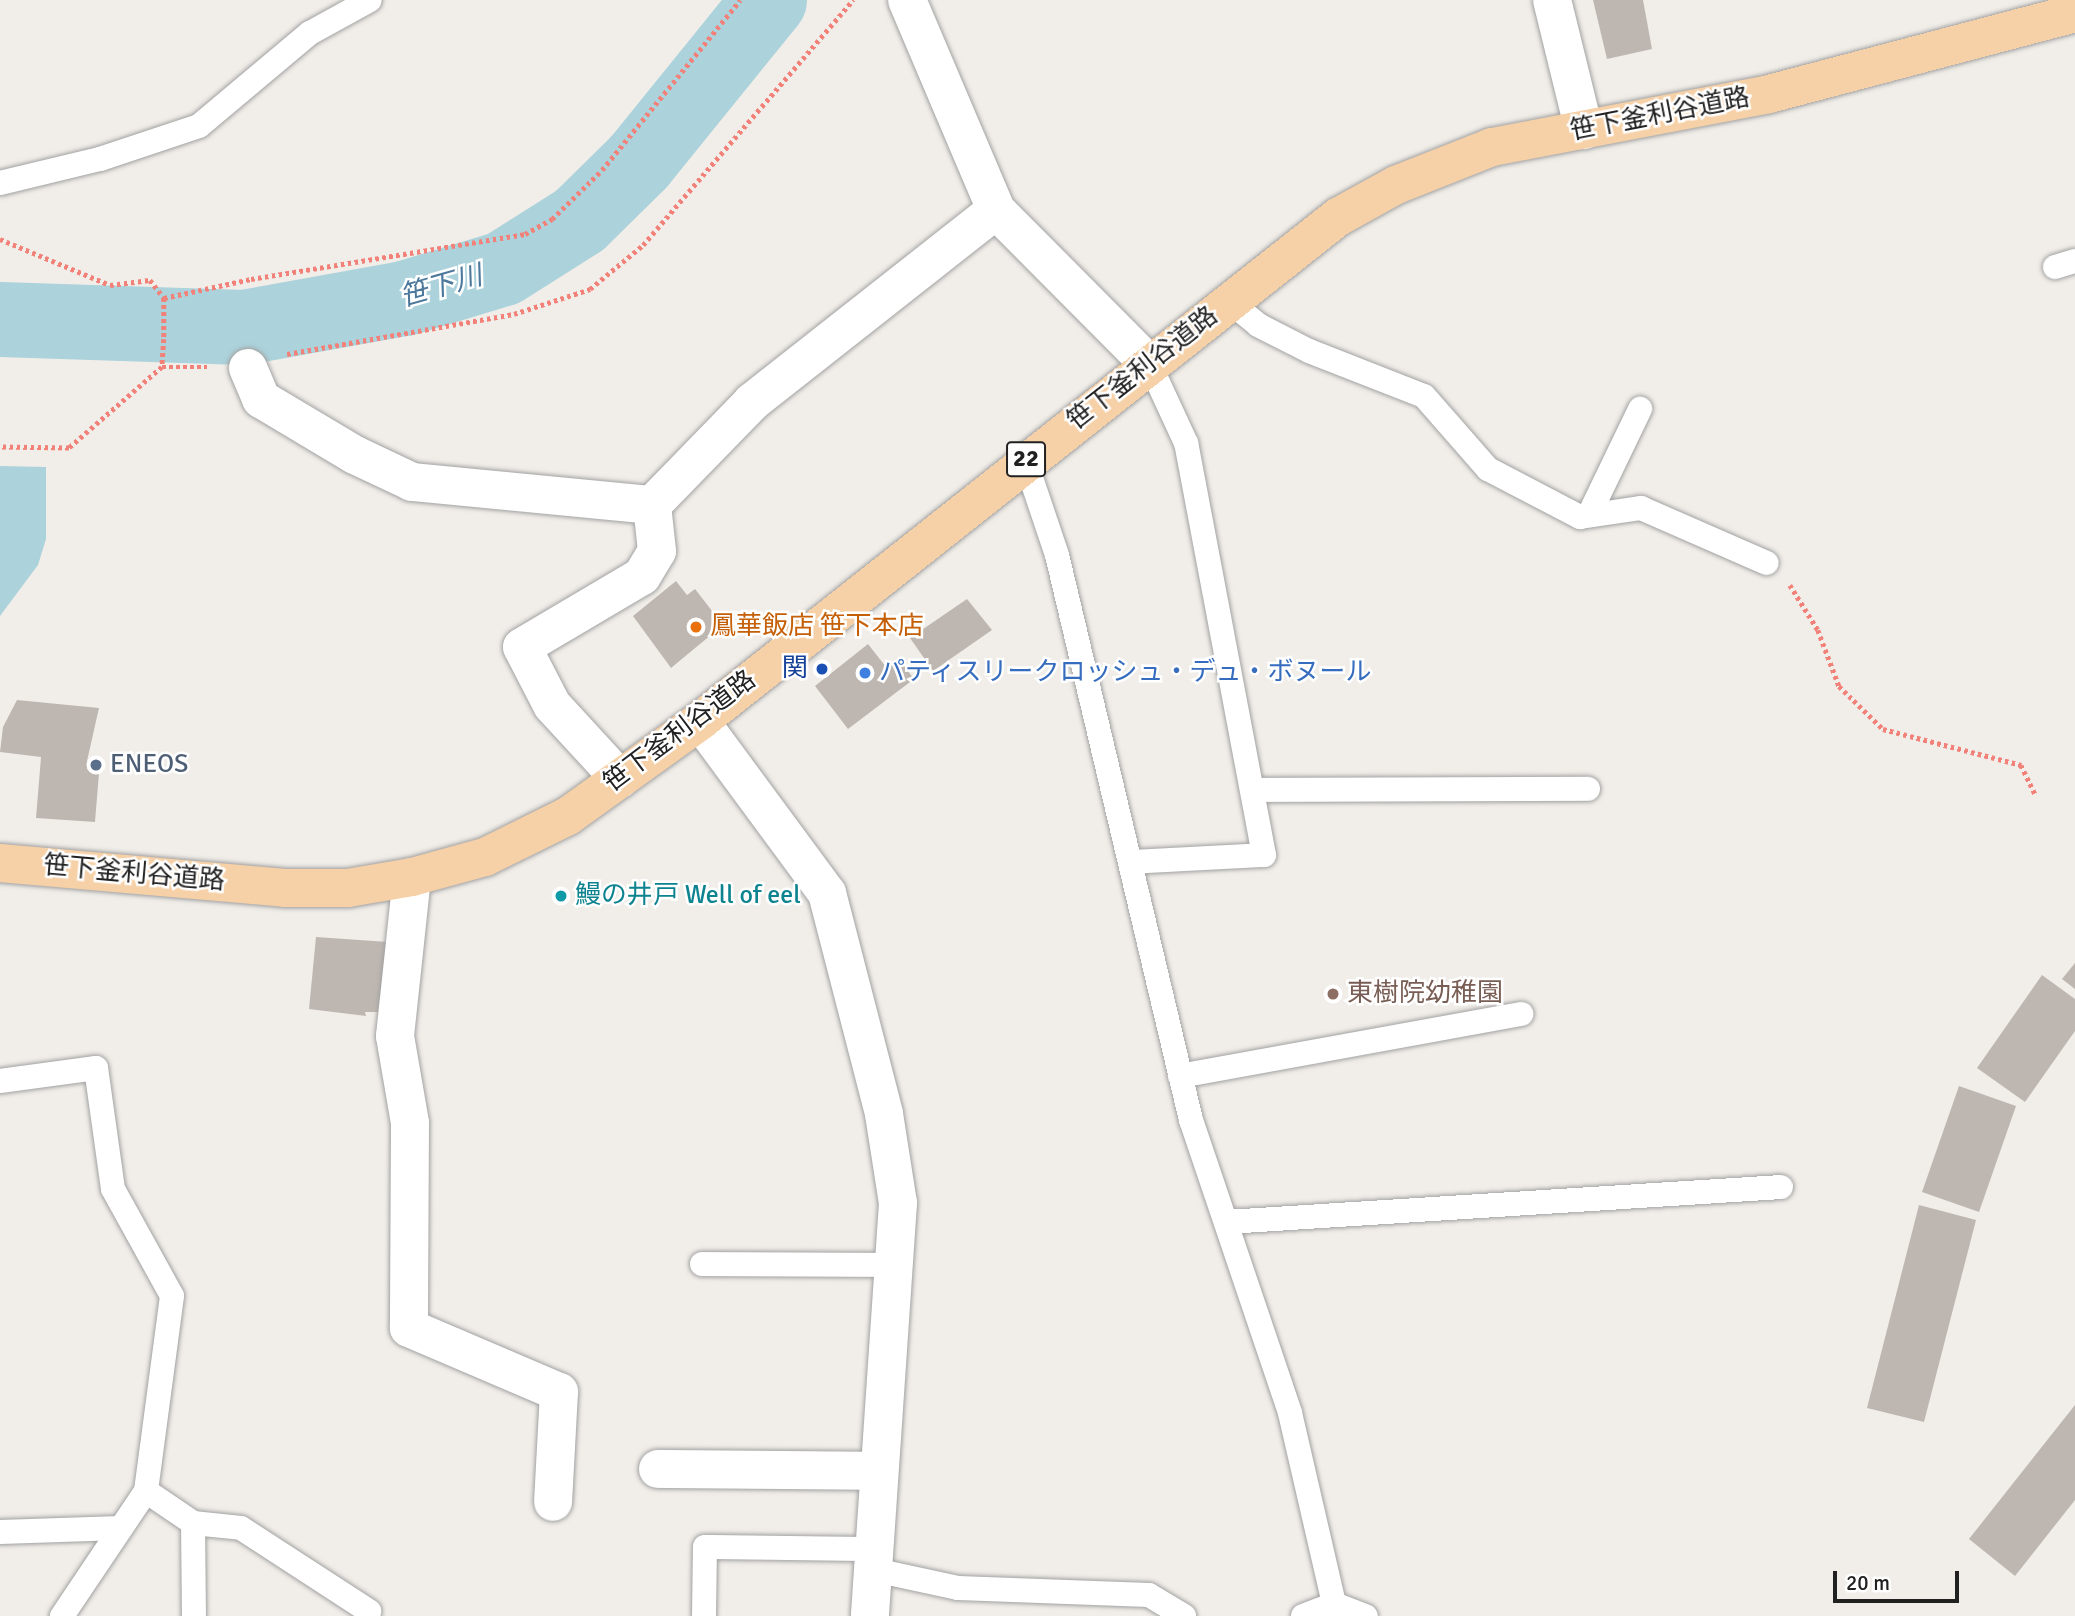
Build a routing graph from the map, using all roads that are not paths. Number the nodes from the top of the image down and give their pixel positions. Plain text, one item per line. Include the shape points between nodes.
1 (370, 0) edge
2 (906, 0) edge
3 (1552, 0) edge
4 (2075, 13) edge
5 (1584, 130) junction
6 (0, 183) edge
7 (996, 211) junction
8 (1230, 302) junction
9 (1150, 365) junction
10 (248, 368) road end
11 (1640, 409) dead end
12 (1025, 460) junction
13 (652, 505) junction
14 (1589, 515) junction
15 (1767, 564) road end
16 (700, 721) junction
17 (620, 779) junction
18 (1588, 789) dead end
19 (1253, 790) junction
20 (1130, 862) junction
21 (0, 863) edge
22 (412, 877) junction
23 (1521, 1014) dead end
24 (1180, 1076) junction
25 (0, 1081) edge
26 (1781, 1187) dead end
27 (1227, 1222) junction
28 (702, 1264) dead end
29 (895, 1265) junction
30 (658, 1469) dead end
31 (878, 1471) junction
32 (146, 1491) junction
33 (552, 1502) dead end
34 (193, 1523) junction
35 (121, 1528) junction
36 (0, 1532) edge
37 (871, 1559) junction
38 (1334, 1604) junction
39 (369, 1611) dead end
40 (62, 1616) edge
41 (194, 1616) edge
42 (704, 1616) edge
43 (870, 1616) edge
44 (1184, 1616) edge
45 (1303, 1616) edge
46 (1366, 1616) edge

1 - 6 lane via 310,33 199,126 100,159
2 - 7 street
3 - 5 street
4 - 5 main road, 笹下釜利谷道路 / 22 via 1769,94
5 - 8 main road, 笹下釜利谷道路 / 22 via 1492,148 1396,185 1338,216
7 - 9 street
7 - 13 street via 752,402
8 - 9 main road, 笹下釜利谷道路 / 22
8 - 14 lane via 1258,326 1309,351 1424,396 1488,469 1580,517
9 - 12 main road, 笹下釜利谷道路 / 22
9 - 19 lane via 1186,443
10 - 13 street via 261,399 355,455 412,482
11 - 14 lane
12 - 16 main road, 笹下釜利谷道路 / 22
12 - 20 lane via 1057,555
13 - 17 street via 657,551 642,576 522,647 552,705
14 - 15 lane via 1641,508
16 - 17 main road, 笹下釜利谷道路 / 22
16 - 29 street via 827,893 884,1114 898,1203
17 - 22 main road, 笹下釜利谷道路 / 22 via 568,816 485,857
18 - 19 lane
19 - 20 lane via 1264,855
20 - 24 lane
21 - 22 main road, 笹下釜利谷道路 / 22 via 285,888 348,888
22 - 33 street via 395,1036 410,1123 409,1328 559,1392
23 - 24 lane
24 - 27 lane
25 - 32 lane via 96,1068 113,1189 172,1296
26 - 27 lane
27 - 38 lane via 1290,1413
28 - 29 lane
29 - 31 street
30 - 31 street
31 - 37 street
32 - 34 lane
32 - 35 lane
34 - 39 lane via 241,1528
34 - 41 lane
35 - 36 lane
35 - 40 lane
37 - 42 lane via 705,1547
37 - 43 street
37 - 44 lane via 958,1588 1149,1595
38 - 45 lane
38 - 46 lane

